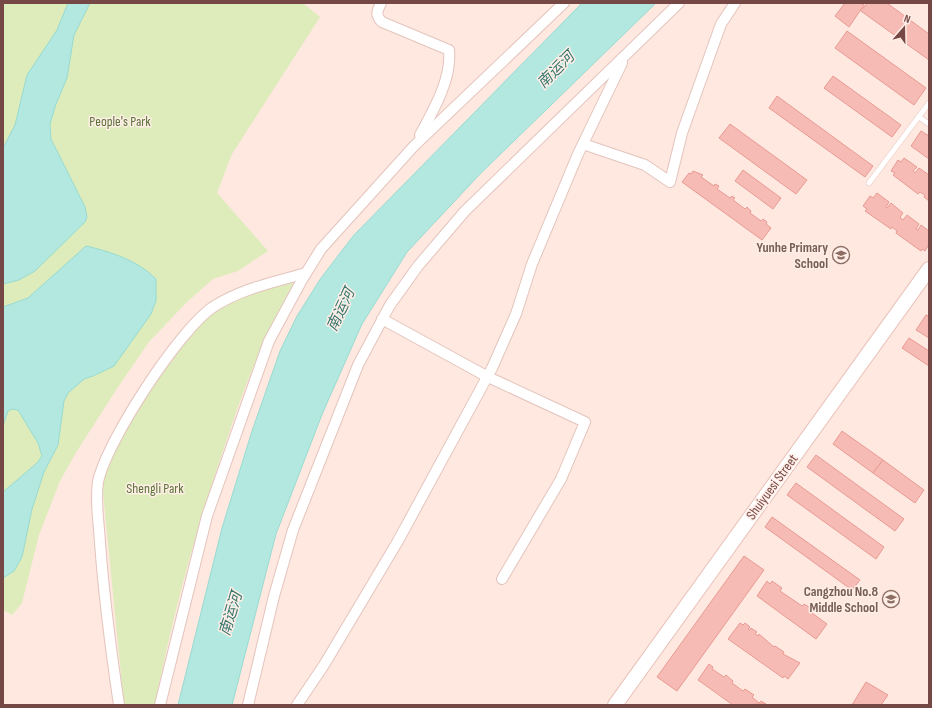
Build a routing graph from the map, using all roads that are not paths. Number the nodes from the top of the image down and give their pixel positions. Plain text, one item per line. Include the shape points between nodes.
1 (381, 3) edge
2 (564, 3) edge
3 (679, 3) edge
4 (735, 3) edge
5 (626, 55) junction
6 (929, 103) edge
7 (919, 117) junction
8 (929, 124) edge
9 (583, 144) junction
10 (414, 146) junction
11 (869, 183) dead end
12 (929, 269) edge
13 (306, 272) junction
14 (382, 319) junction
15 (488, 377) junction
16 (502, 579) dead end
17 (119, 705) edge
18 (160, 705) edge
19 (248, 705) edge
20 (297, 705) edge
21 (615, 705) edge

1 - 10 street via 377,12 382,22 449,50 449,63 441,90
2 - 10 street
3 - 5 street
4 - 9 street via 721,24 682,133 670,182 646,165
5 - 9 street
5 - 14 street via 465,211 418,266
6 - 7 lane
7 - 8 lane
7 - 11 lane
9 - 15 street via 532,264 516,314
10 - 13 street via 321,249
12 - 21 street, Shuiyuesi Street
13 - 17 street via 233,296 197,319 148,385 104,465 98,482 97,501 103,592
13 - 18 street via 269,341 207,516
14 - 15 street
14 - 19 street via 358,365 293,530
15 - 16 street via 585,422 561,479
15 - 20 street via 398,541 324,665

